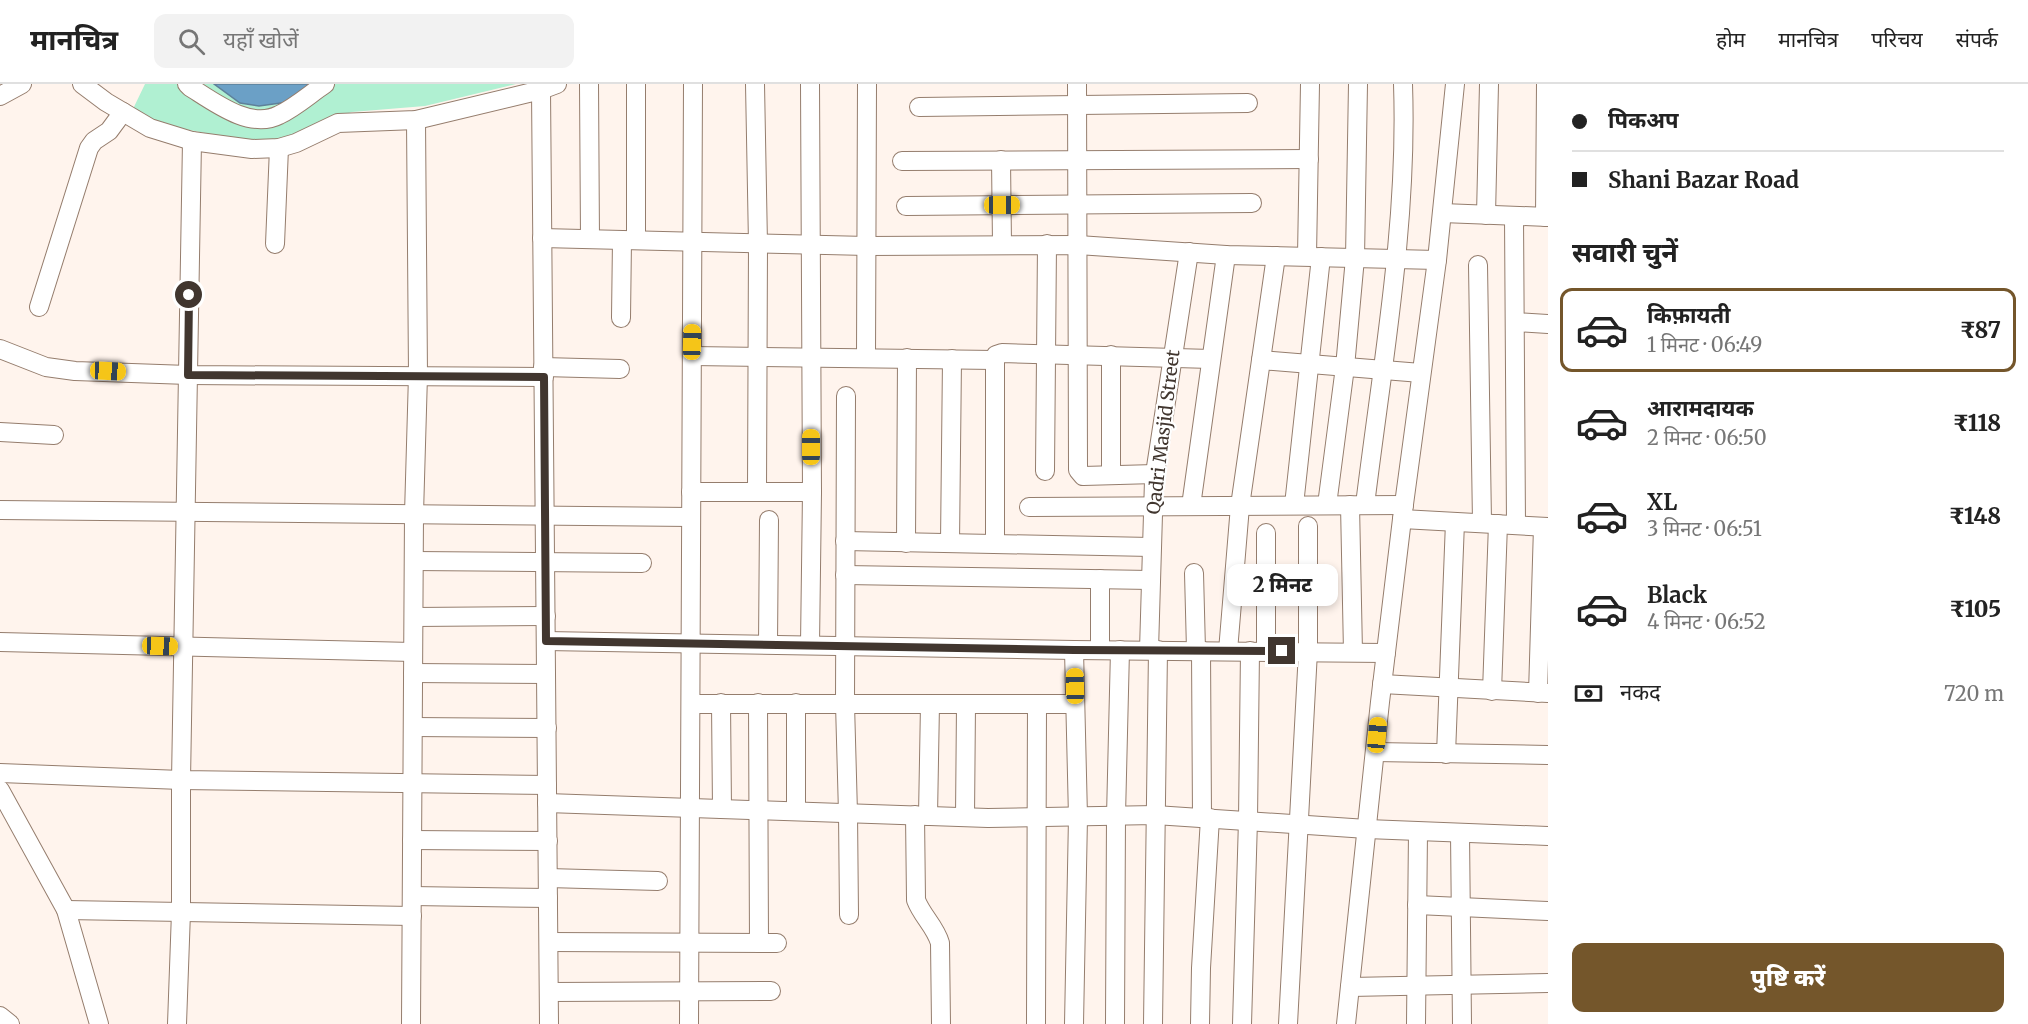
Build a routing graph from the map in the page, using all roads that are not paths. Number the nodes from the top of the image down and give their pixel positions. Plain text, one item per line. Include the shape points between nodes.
1 (22, 84) edge
2 (82, 84) edge
3 (188, 84) edge
4 (325, 84) edge
5 (589, 84) edge
6 (636, 84) edge
7 (693, 84) edge
8 (755, 84) edge
9 (810, 84) edge
10 (867, 84) edge
11 (1077, 84) edge
12 (1310, 84) edge
13 (1358, 84) edge
14 (1403, 84) edge
15 (1455, 84) edge
16 (1489, 84) edge
17 (1546, 84) edge
18 (549, 87) edge
19 (0, 96) edge
20 (1248, 103) dead end
21 (1077, 105) junction
22 (919, 107) dead end
23 (123, 112) junction
24 (416, 120) junction
25 (192, 141) junction
26 (279, 148) junction
27 (1077, 159) junction
28 (1309, 159) junction
29 (1001, 160) junction
30 (902, 161) dead end
31 (1252, 203) dead end
32 (1002, 205) junction
33 (1077, 205) junction
34 (906, 206) dead end
35 (1442, 213) junction
36 (1486, 215) junction
37 (1514, 217) junction
38 (1547, 217) edge
39 (542, 238) junction
40 (590, 239) junction
41 (629, 240) junction
42 (692, 243) junction
43 (275, 244) dead end
44 (758, 244) junction
45 (811, 244) junction
46 (1002, 244) junction
47 (1047, 244) junction
48 (1078, 245) junction
49 (867, 246) junction
50 (1189, 252) junction
51 (1226, 255) junction
52 (1276, 256) junction
53 (1314, 257) junction
54 (1355, 258) junction
55 (1397, 259) junction
56 (1437, 260) junction
57 (1478, 265) dead end
58 (39, 307) dead end
59 (621, 318) dead end
60 (1515, 322) junction
61 (1548, 324) edge
62 (0, 349) edge
63 (1045, 353) junction
64 (1078, 354) junction
65 (1111, 355) junction
66 (692, 356) junction
67 (757, 357) junction
68 (811, 357) junction
69 (866, 357) junction
70 (1172, 357) junction
71 (907, 358) junction
72 (952, 359) junction
73 (1212, 359) junction
74 (995, 360) junction
75 (1261, 360) junction
76 (1308, 365) junction
77 (1345, 367) junction
78 (620, 369) dead end
79 (1382, 370) junction
80 (544, 372) junction
81 (1421, 373) junction
82 (188, 375) junction
83 (418, 375) junction
84 (846, 396) dead end
85 (0, 432) edge
86 (54, 435) dead end
87 (1045, 471) dead end
88 (1155, 474) junction
89 (1111, 475) junction
90 (757, 491) junction
91 (691, 492) junction
92 (812, 492) junction
93 (1327, 505) junction
94 (1357, 505) junction
95 (1152, 506) junction
96 (1191, 506) junction
97 (1240, 506) junction
98 (1294, 506) junction
99 (1029, 507) dead end
100 (0, 510) edge
101 (186, 512) junction
102 (1403, 512) junction
103 (414, 514) junction
104 (545, 515) junction
105 (691, 517) junction
106 (768, 520) dead end
107 (1455, 522) junction
108 (1499, 524) junction
109 (1308, 526) dead end
110 (1546, 527) edge
111 (1266, 533) dead end
112 (845, 542) junction
113 (906, 543) junction
114 (950, 543) junction
115 (995, 544) junction
116 (1151, 547) junction
117 (414, 561) junction
118 (545, 562) junction
119 (642, 563) dead end
120 (1194, 573) dead end
121 (845, 575) junction
122 (1100, 579) junction
123 (1150, 580) junction
124 (546, 616) junction
125 (414, 617) junction
126 (546, 641) junction
127 (0, 642) edge
128 (692, 644) junction
129 (768, 644) junction
130 (810, 645) junction
131 (845, 645) junction
132 (183, 647) junction
133 (1074, 650) junction
134 (1100, 650) junction
135 (1120, 650) junction
136 (1153, 650) junction
137 (1198, 650) junction
138 (1228, 651) junction
139 (1258, 651) junction
140 (1308, 651) junction
141 (413, 652) junction
142 (1353, 652) junction
143 (1386, 653) junction
144 (413, 673) junction
145 (546, 674) junction
146 (1382, 684) junction
147 (1449, 689) junction
148 (1492, 691) junction
149 (1543, 693) edge
150 (721, 703) junction
151 (758, 703) junction
152 (692, 704) junction
153 (796, 704) junction
154 (844, 704) junction
155 (930, 704) junction
156 (1037, 704) junction
157 (1075, 704) junction
158 (966, 705) junction
159 (413, 727) junction
160 (547, 729) junction
161 (1375, 752) junction
162 (1446, 754) junction
163 (1548, 755) edge
164 (0, 772) edge
165 (181, 780) junction
166 (412, 783) junction
167 (547, 785) junction
168 (0, 790) edge
169 (547, 803) junction
170 (691, 808) junction
171 (722, 809) junction
172 (758, 810) junction
173 (796, 811) junction
174 (848, 813) junction
175 (921, 815) junction
176 (1155, 815) junction
177 (1116, 816) junction
178 (965, 817) junction
179 (1038, 818) junction
180 (1078, 818) junction
181 (1205, 818) junction
182 (1248, 820) junction
183 (1298, 825) junction
184 (1367, 829) junction
185 (1418, 832) junction
186 (1460, 833) junction
187 (1548, 836) edge
188 (412, 840) junction
189 (548, 841) junction
190 (548, 878) junction
191 (658, 881) dead end
192 (412, 896) junction
193 (548, 898) junction
194 (1418, 905) junction
195 (1461, 907) junction
196 (66, 910) junction
197 (1548, 911) edge
198 (181, 912) junction
199 (849, 915) dead end
200 (412, 916) junction
201 (549, 942) junction
202 (689, 943) junction
203 (1548, 983) edge
204 (1463, 985) junction
205 (1416, 986) junction
206 (1350, 987) junction
207 (690, 991) junction
208 (771, 991) dead end
209 (549, 992) junction
210 (0, 1016) edge
211 (10, 1024) edge
212 (99, 1024) edge
213 (177, 1024) edge
214 (411, 1024) edge
215 (549, 1024) edge
216 (689, 1024) edge
217 (941, 1024) edge
218 (1036, 1024) edge
219 (1074, 1024) edge
220 (1115, 1024) edge
221 (1153, 1024) edge
222 (1200, 1024) edge
223 (1242, 1024) edge
224 (1288, 1024) edge
225 (1346, 1024) edge
226 (1416, 1024) edge
227 (1462, 1024) edge

1 - 19 street
2 - 23 street
3 - 4 street via 232,112 264,119 289,110
5 - 40 street
6 - 41 street
7 - 42 street
8 - 44 street
9 - 45 street
10 - 49 street
11 - 21 street
12 - 28 street
13 - 54 street
14 - 55 street via 1403,190
15 - 35 street
16 - 36 street
17 - 38 street
18 - 24 street
18 - 39 street
20 - 21 street
21 - 22 street
21 - 27 street
23 - 25 street via 150,128
23 - 58 street via 89,148
24 - 26 street via 338,123
24 - 83 street
25 - 26 street via 252,149
25 - 82 street
26 - 43 street
27 - 28 street
27 - 29 street
27 - 33 street
28 - 53 street
29 - 30 street
29 - 32 street
31 - 33 street
32 - 33 street
32 - 34 street
32 - 46 street
33 - 48 street
35 - 36 street
35 - 56 street
36 - 37 street
37 - 38 street
37 - 60 street
39 - 40 street
39 - 80 street
40 - 41 street
41 - 42 street
41 - 59 street
42 - 44 street
42 - 66 street
44 - 45 street
44 - 67 street
45 - 49 street
45 - 68 street
46 - 47 street
46 - 49 street
47 - 48 street
47 - 63 street
48 - 50 street
48 - 64 street
49 - 69 street
50 - 51 street
50 - 70 street, Qadri Masjid Street
51 - 52 street
51 - 73 street
52 - 53 street
52 - 75 street
53 - 54 street
53 - 76 street
54 - 55 street
54 - 77 street
55 - 56 street
55 - 79 street
56 - 81 street
57 - 108 street
60 - 61 street
60 - 108 street
62 - 82 street via 46,367
63 - 64 street
63 - 74 street via 1002,353
63 - 87 street
64 - 65 street
64 - 89 street via 1078,471 1083,476
65 - 70 street
65 - 89 street
66 - 67 street
66 - 91 street
67 - 68 street
67 - 90 street
68 - 69 street
68 - 92 street
69 - 71 street
70 - 73 street
70 - 88 street, Qadri Masjid Street
71 - 72 street
71 - 113 street
72 - 74 street
72 - 114 street
73 - 96 street
74 - 115 street
75 - 76 street
75 - 97 street
76 - 77 street
76 - 98 street
77 - 79 street
77 - 93 street
78 - 80 street
79 - 81 street
79 - 94 street
80 - 83 street
80 - 104 street
81 - 102 street
82 - 83 street
82 - 101 street
83 - 103 street
84 - 112 street
85 - 86 street
88 - 89 street
88 - 95 street, Qadri Masjid Street
90 - 91 street
90 - 92 street
91 - 105 street
92 - 130 street
93 - 94 street
93 - 98 street
94 - 102 street
94 - 142 street
95 - 96 street
95 - 99 street
95 - 116 street, Qadri Masjid Street
96 - 97 street
97 - 98 street
97 - 138 street
100 - 101 street
101 - 103 street
101 - 132 street
102 - 107 street
102 - 143 street
103 - 104 street
103 - 117 street
104 - 105 street
104 - 118 street
105 - 128 street
106 - 129 street
107 - 108 street
107 - 147 street
108 - 110 street
108 - 148 street
109 - 140 street
110 - 149 street
111 - 139 street
112 - 113 street
112 - 121 street
113 - 114 street
114 - 115 street
115 - 116 street
116 - 123 street, Qadri Masjid Street
117 - 118 street
117 - 125 street
118 - 119 street
118 - 124 street
120 - 137 street
121 - 122 street
121 - 131 street
122 - 123 street
122 - 134 street
123 - 136 street, Qadri Masjid Street
124 - 125 street
124 - 126 street
125 - 141 street
126 - 128 street
126 - 145 street
127 - 132 street
128 - 129 street
128 - 152 street
129 - 130 street
130 - 131 street
131 - 133 street
131 - 154 street
132 - 141 street
132 - 165 street
133 - 134 street
133 - 157 street
134 - 135 street
135 - 136 street
135 - 177 street
136 - 137 street
136 - 176 street, Qadri Masjid Street
137 - 138 street
137 - 181 street
138 - 139 street
139 - 140 street
139 - 182 street
140 - 142 street
140 - 183 street
141 - 144 street
142 - 143 street
143 - 146 street
144 - 145 street
144 - 159 street
145 - 160 street
146 - 147 street
146 - 161 street
147 - 148 street
147 - 162 street
148 - 149 street
150 - 151 street
150 - 152 street
150 - 171 street
151 - 153 street
151 - 172 street
152 - 170 street
153 - 154 street
153 - 173 street
154 - 155 street
154 - 174 street
155 - 158 street
155 - 175 street
156 - 157 street
156 - 158 street
156 - 179 street
157 - 180 street
158 - 178 street
159 - 160 street
159 - 166 street
160 - 167 street
161 - 162 street
161 - 184 street
162 - 163 street
164 - 165 street
165 - 166 street
165 - 198 street
166 - 167 street
166 - 188 street
167 - 169 street
168 - 196 street
169 - 170 street
169 - 189 street
170 - 171 street
170 - 202 street
171 - 172 street
172 - 173 street
172 - 202 street via 768,943
173 - 174 street
174 - 175 street
174 - 199 street
175 - 178 street
175 - 217 street via 916,900 940,943
176 - 177 street
176 - 181 street
176 - 221 street, Qadri Masjid Street
177 - 180 street
177 - 220 street
178 - 179 street
179 - 180 street
179 - 218 street
180 - 219 street
181 - 182 street
181 - 222 street
182 - 183 street
182 - 223 street
183 - 184 street
183 - 224 street
184 - 185 street
184 - 206 street
185 - 186 street
185 - 194 street
186 - 187 street
186 - 195 street
188 - 189 street
188 - 192 street
189 - 190 street
190 - 191 street
190 - 193 street
192 - 193 street
192 - 200 street
193 - 201 street
194 - 195 street
194 - 205 street
195 - 197 street
195 - 204 street
196 - 198 street
196 - 212 street
198 - 200 street
198 - 213 street
200 - 214 street
201 - 202 street
201 - 209 street
202 - 207 street
203 - 204 street
204 - 205 street
204 - 227 street
205 - 206 street
205 - 226 street
206 - 225 street
207 - 208 street
207 - 209 street
207 - 216 street
209 - 215 street
210 - 211 street

